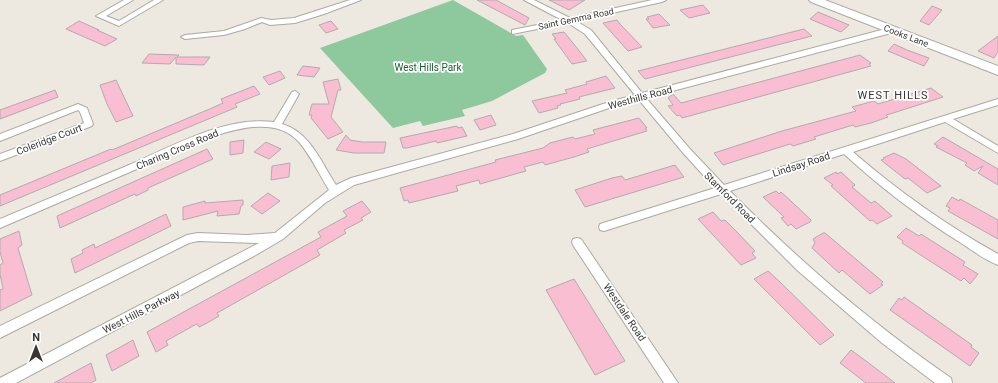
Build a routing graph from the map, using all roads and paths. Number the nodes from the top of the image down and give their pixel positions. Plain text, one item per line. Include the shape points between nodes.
1 (129, 0) edge
2 (159, 0) edge
3 (357, 0) edge
4 (528, 0) edge
5 (662, 0) edge
6 (815, 0) edge
7 (569, 20) junction
8 (892, 30) junction
9 (515, 32) dead end
10 (185, 37) dead end
11 (998, 71) edge
12 (295, 94) dead end
13 (641, 96) junction
14 (998, 102) edge
15 (946, 119) junction
16 (276, 126) junction
17 (0, 138) edge
18 (845, 150) junction
19 (998, 150) edge
20 (0, 158) edge
21 (390, 171) joint
22 (722, 189) junction
23 (334, 190) junction
24 (0, 224) edge
25 (604, 227) dead end
26 (278, 236) junction
27 (577, 242) dead end
28 (998, 260) edge
29 (0, 332) edge
30 (3, 383) edge
31 (672, 383) edge
32 (946, 383) edge

1 - 2 street via 100,16 119,24
3 - 10 street via 284,23 271,24 261,20 244,28 217,35
4 - 7 street, Stamford Road
5 - 7 street, Saint Gemma Road
6 - 8 main road, Cooks Lane
7 - 9 street, Saint Gemma Road
7 - 13 street, Stamford Road via 588,32
8 - 11 main road, Cooks Lane
8 - 13 street, Westhills Road
12 - 16 street
13 - 21 street, Westhills Road via 509,138
13 - 22 street, Stamford Road
14 - 15 street, Lindsay Road
15 - 18 street, Lindsay Road
15 - 19 street
16 - 23 street, Charing Cross Road via 296,134 304,142
16 - 24 street, Charing Cross Road via 254,124 223,129
17 - 20 street, Coleridge Court via 78,107 84,110 89,124
18 - 22 street, Lindsay Road
18 - 28 street via 905,201
21 - 23 street, West Hills Parkway via 362,178
22 - 25 street, Lindsay Road
22 - 32 street, Stamford Road via 849,310
23 - 26 street, West Hills Parkway
26 - 29 street via 247,240 209,236 187,239
26 - 30 street, West Hills Parkway via 212,274
27 - 31 street, Westdale Road

